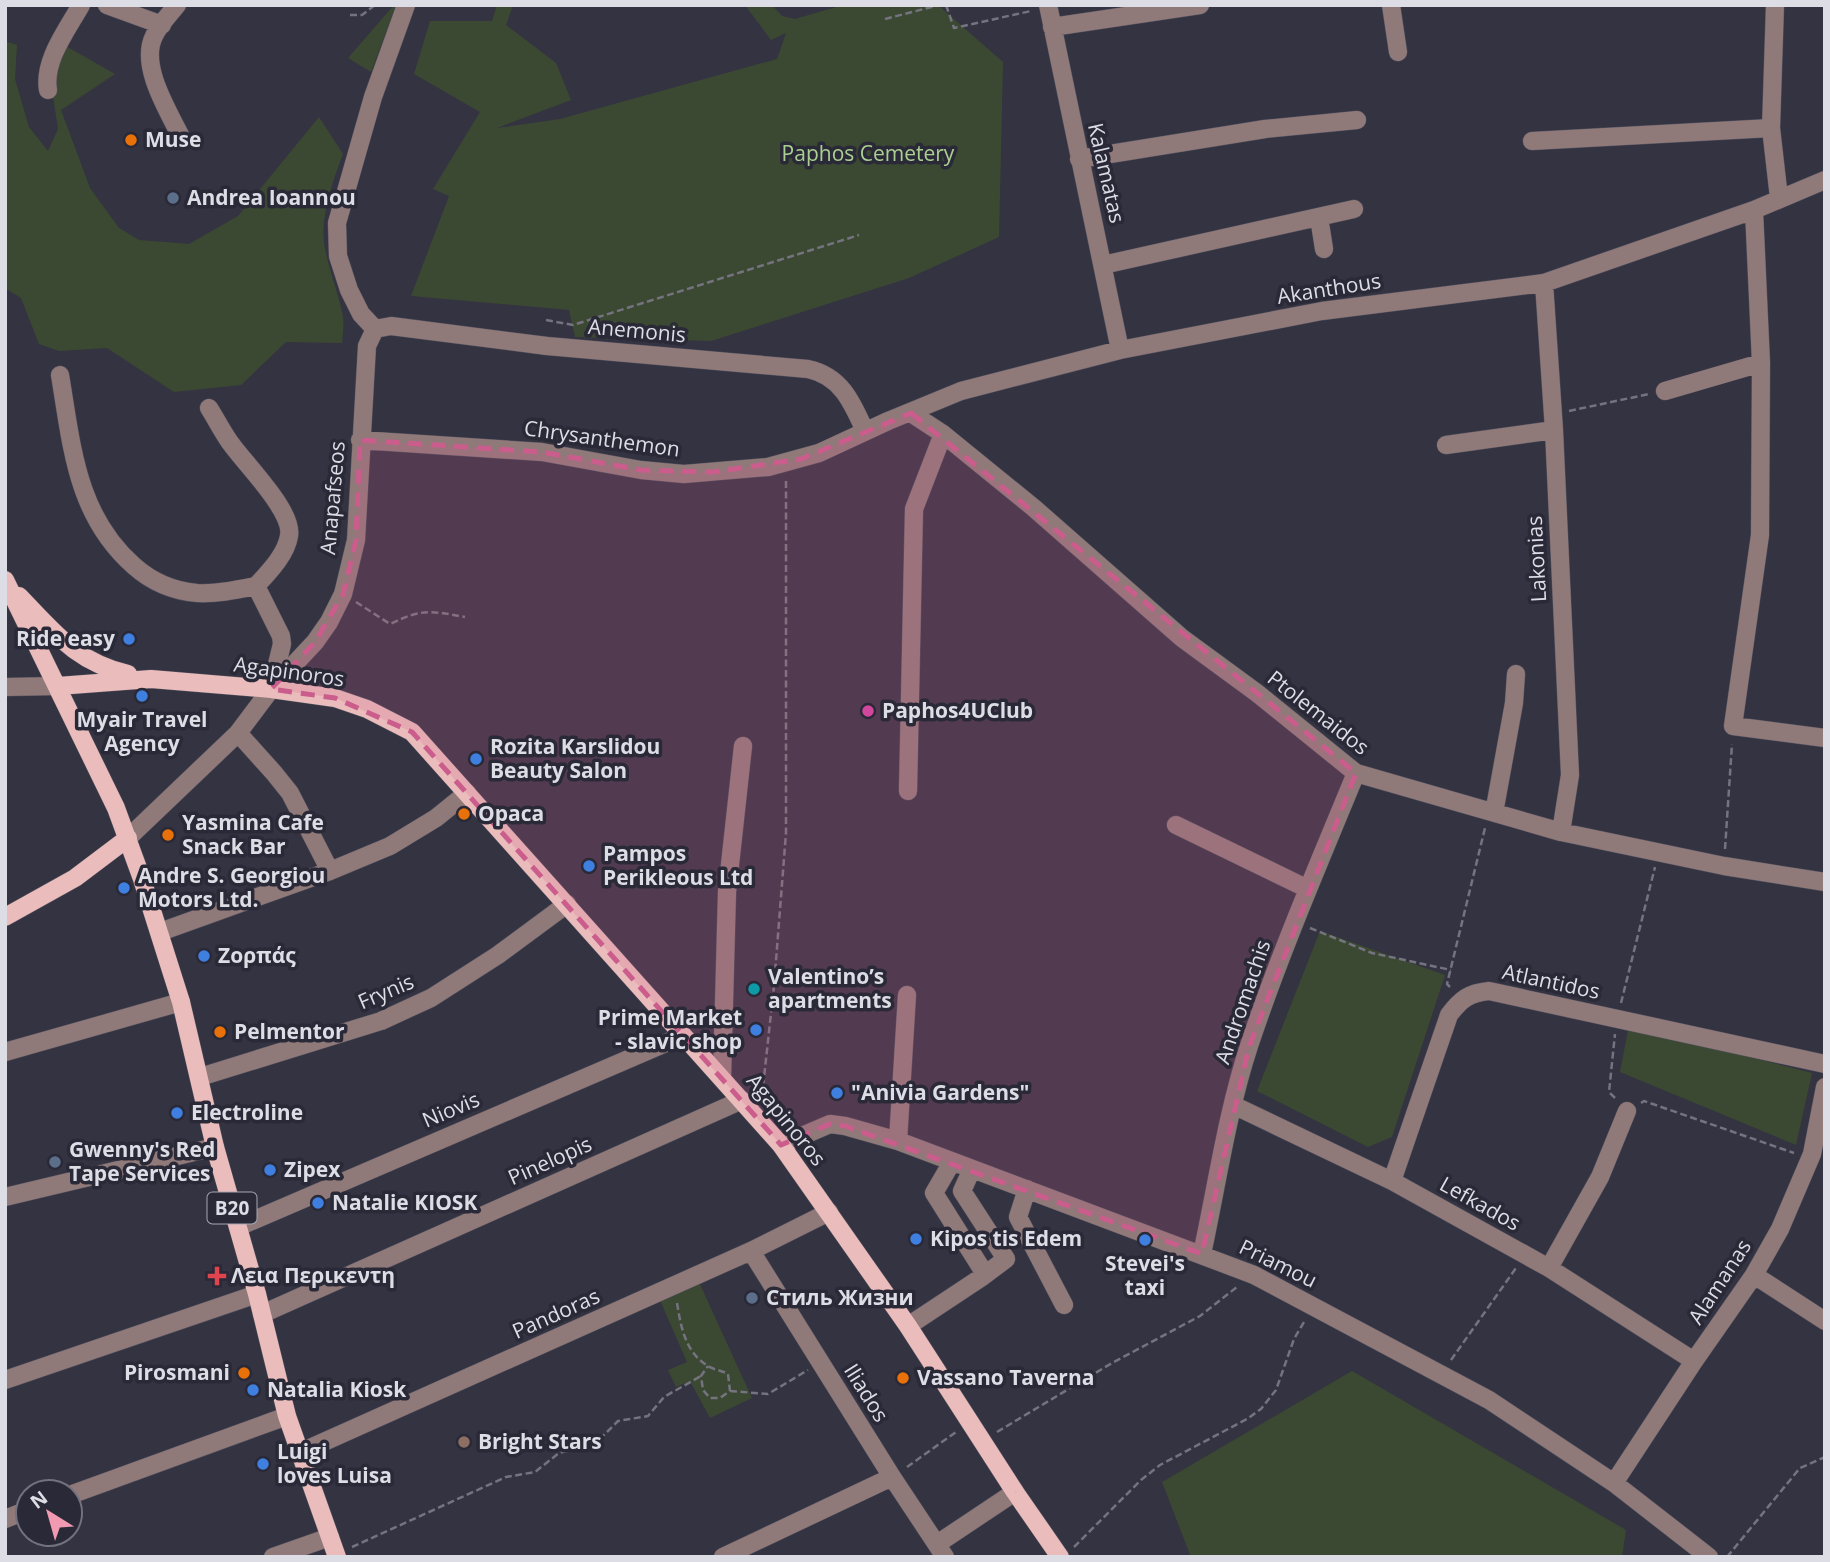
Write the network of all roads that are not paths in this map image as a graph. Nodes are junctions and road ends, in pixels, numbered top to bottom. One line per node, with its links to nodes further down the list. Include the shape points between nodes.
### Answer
1 (81, 5): 12 (street, via 46,76)
2 (107, 5): 9 (street)
3 (177, 5): 9 (street)
4 (406, 5): 26 (street, via 373,97 337,223 338,256 349,290)
5 (1200, 5): 10 (street)
6 (1391, 5): 11 (street)
7 (1774, 5): 14 (street)
8 (1048, 6): 10 (street, Kalamatas)
9 (162, 25): 15 (street, via 150,48 150,63)
10 (1052, 27): 17 (street, Kalamatas)
11 (1398, 52)
12 (48, 90)
13 (1357, 120): 17 (street, via 1265,129)
14 (1771, 128): 16 (street); 19 (street)
15 (182, 139)
16 (1532, 141)
17 (1079, 159): 24 (street, Kalamatas)
18 (1825, 180): 19 (street, Akanthous)
19 (1779, 198): 21 (street, Akanthous)
20 (1354, 209): 22 (street)
21 (1754, 210): 25 (street, Akanthous); 28 (street)
22 (1319, 217): 23 (street); 24 (street)
23 (1324, 249)
24 (1103, 265): 27 (street, Kalamatas)
25 (1544, 284): 27 (street, Akanthous, via 1322,311); 33 (street, Lakonias)
26 (375, 329): 34 (street, Anemonis, via 390,326 547,346 808,369 836,382); 36 (street, Anapafseos, via 367,346)
27 (1120, 350): 32 (street, Akanthous, via 961,391)
28 (1761, 363): 30 (street); 46 (street, via 1760,535 1733,726)
29 (60, 375): 39 (street, via 83,493 101,531 122,556 164,586 195,593)
30 (1665, 391)
31 (209, 408): 39 (street, via 289,525 289,537 273,568)
32 (911, 413): 34 (street, Chrysanthemon); 35 (street, Ptolemaidos)
33 (1553, 422): 37 (street); 53 (street, Lakonias, via 1570,775)
34 (865, 431): 36 (street, Chrysanthemon, via 786,463 684,474 542,452)
35 (943, 433): 48 (street, Ptolemaidos, via 1182,638); 49 (street, via 914,509)
36 (360, 440): 44 (street, Anapafseos, via 356,540 343,594 315,642)
37 (1446, 445)
38 (6, 582): 41 (main road, via 71,649 107,669); 42 (main road, B20)
39 (256, 586): 44 (street, via 281,636)
40 (1516, 674): 51 (street)
41 (150, 679): 42 (main road); 44 (main road, Agapinoros)
42 (58, 686): 43 (street); 54 (main road, B20)
43 (5, 687)
44 (271, 689): 45 (street, Anapafseos); 50 (main road, Agapinoros, via 335,698 388,719 412,732)
45 (238, 733): 54 (street, Anapafseos); 56 (street, via 290,793)
46 (1825, 738)
47 (743, 746): 69 (street, via 727,892)
48 (1356, 773): 51 (street, Ptolemaidos); 59 (street, Andromachis)
49 (908, 791)
50 (467, 793): 56 (street, via 390,846); 60 (main road, Agapinoros)
51 (1492, 812): 53 (street, Ptolemaidos)
52 (1176, 825): 59 (street)
53 (1561, 832): 58 (street, Ptolemaidos)
54 (128, 838): 55 (main road, B20); 57 (main road)
55 (134, 856): 57 (main road); 62 (main road, B20)
56 (330, 872): 62 (street)
57 (75, 878): 61 (main road)
58 (1825, 882)
59 (1308, 889): 72 (street, Andromachis, via 1248,1047)
60 (567, 904): 65 (main road, Agapinoros); 68 (street, Frynis, via 431,998 381,1021)
61 (5, 917)
62 (160, 932): 64 (main road, B20)
63 (906, 995): 74 (street)
64 (181, 1002): 66 (street); 68 (main road, B20)
65 (682, 1036): 69 (main road, Agapinoros); 83 (street, Niovis)
66 (5, 1052)
67 (1825, 1064): 79 (street, Atlantidos, via 1474,992 1460,1000 1449,1015)
68 (200, 1077): 76 (main road, B20)
69 (722, 1078): 71 (main road, Agapinoros)
70 (1825, 1087): 88 (street, Alamanas, via 1810,1158 1780,1229)
71 (742, 1100): 75 (main road, Agapinoros); 91 (street, Pinelopis)
72 (1233, 1105): 79 (street, Lefkados); 85 (street, Andromachis)
73 (1627, 1111): 86 (street, via 1600,1177)
74 (898, 1141): 75 (street, Priamou, via 830,1124); 77 (street, Priamou)
75 (781, 1145): 82 (main road, Agapinoros)
76 (215, 1147): 81 (street); 83 (main road, B20)
77 (952, 1162): 78 (street, Priamou); 87 (street, via 934,1193)
78 (972, 1169): 80 (street, Priamou); 87 (street, via 962,1191 1006,1259)
79 (1392, 1181): 86 (street, Lefkados)
80 (1027, 1189): 85 (street, Priamou); 90 (street, via 1018,1217)
81 (5, 1197)
82 (829, 1212): 84 (street, Pandoras); 93 (main road, Agapinoros)
83 (238, 1227): 89 (main road, B20)
84 (751, 1251): 97 (street, Pandoras); 98 (street, Iliados)
85 (1202, 1254): 99 (street, Priamou, via 1254,1275 1489,1400)
86 (1549, 1268): 94 (street, Lefkados)
87 (985, 1274): 93 (street)
88 (1754, 1275): 92 (street); 94 (street, Alamanas)
89 (257, 1294): 91 (main road, B20); 95 (street)
90 (1064, 1305)
91 (262, 1314): 96 (main road, B20)
92 (1825, 1321)
93 (908, 1326): 101 (main road, Agapinoros)
94 (1693, 1362): 99 (street, Alamanas)
95 (5, 1380)
96 (287, 1416): 97 (main road, B20); 100 (street)
97 (299, 1453): 102 (main road, B20)
98 (892, 1477): 103 (street, Iliados); 108 (street)
99 (1614, 1483): 105 (street, Priamou)
100 (84, 1490)
101 (1015, 1492): 103 (street); 104 (main road, Agapinoros)
102 (330, 1537): 106 (main road, B20); 107 (street)
103 (941, 1550)
104 (1067, 1552)
105 (1699, 1553)
106 (337, 1556)
107 (273, 1557)
108 (723, 1557)

